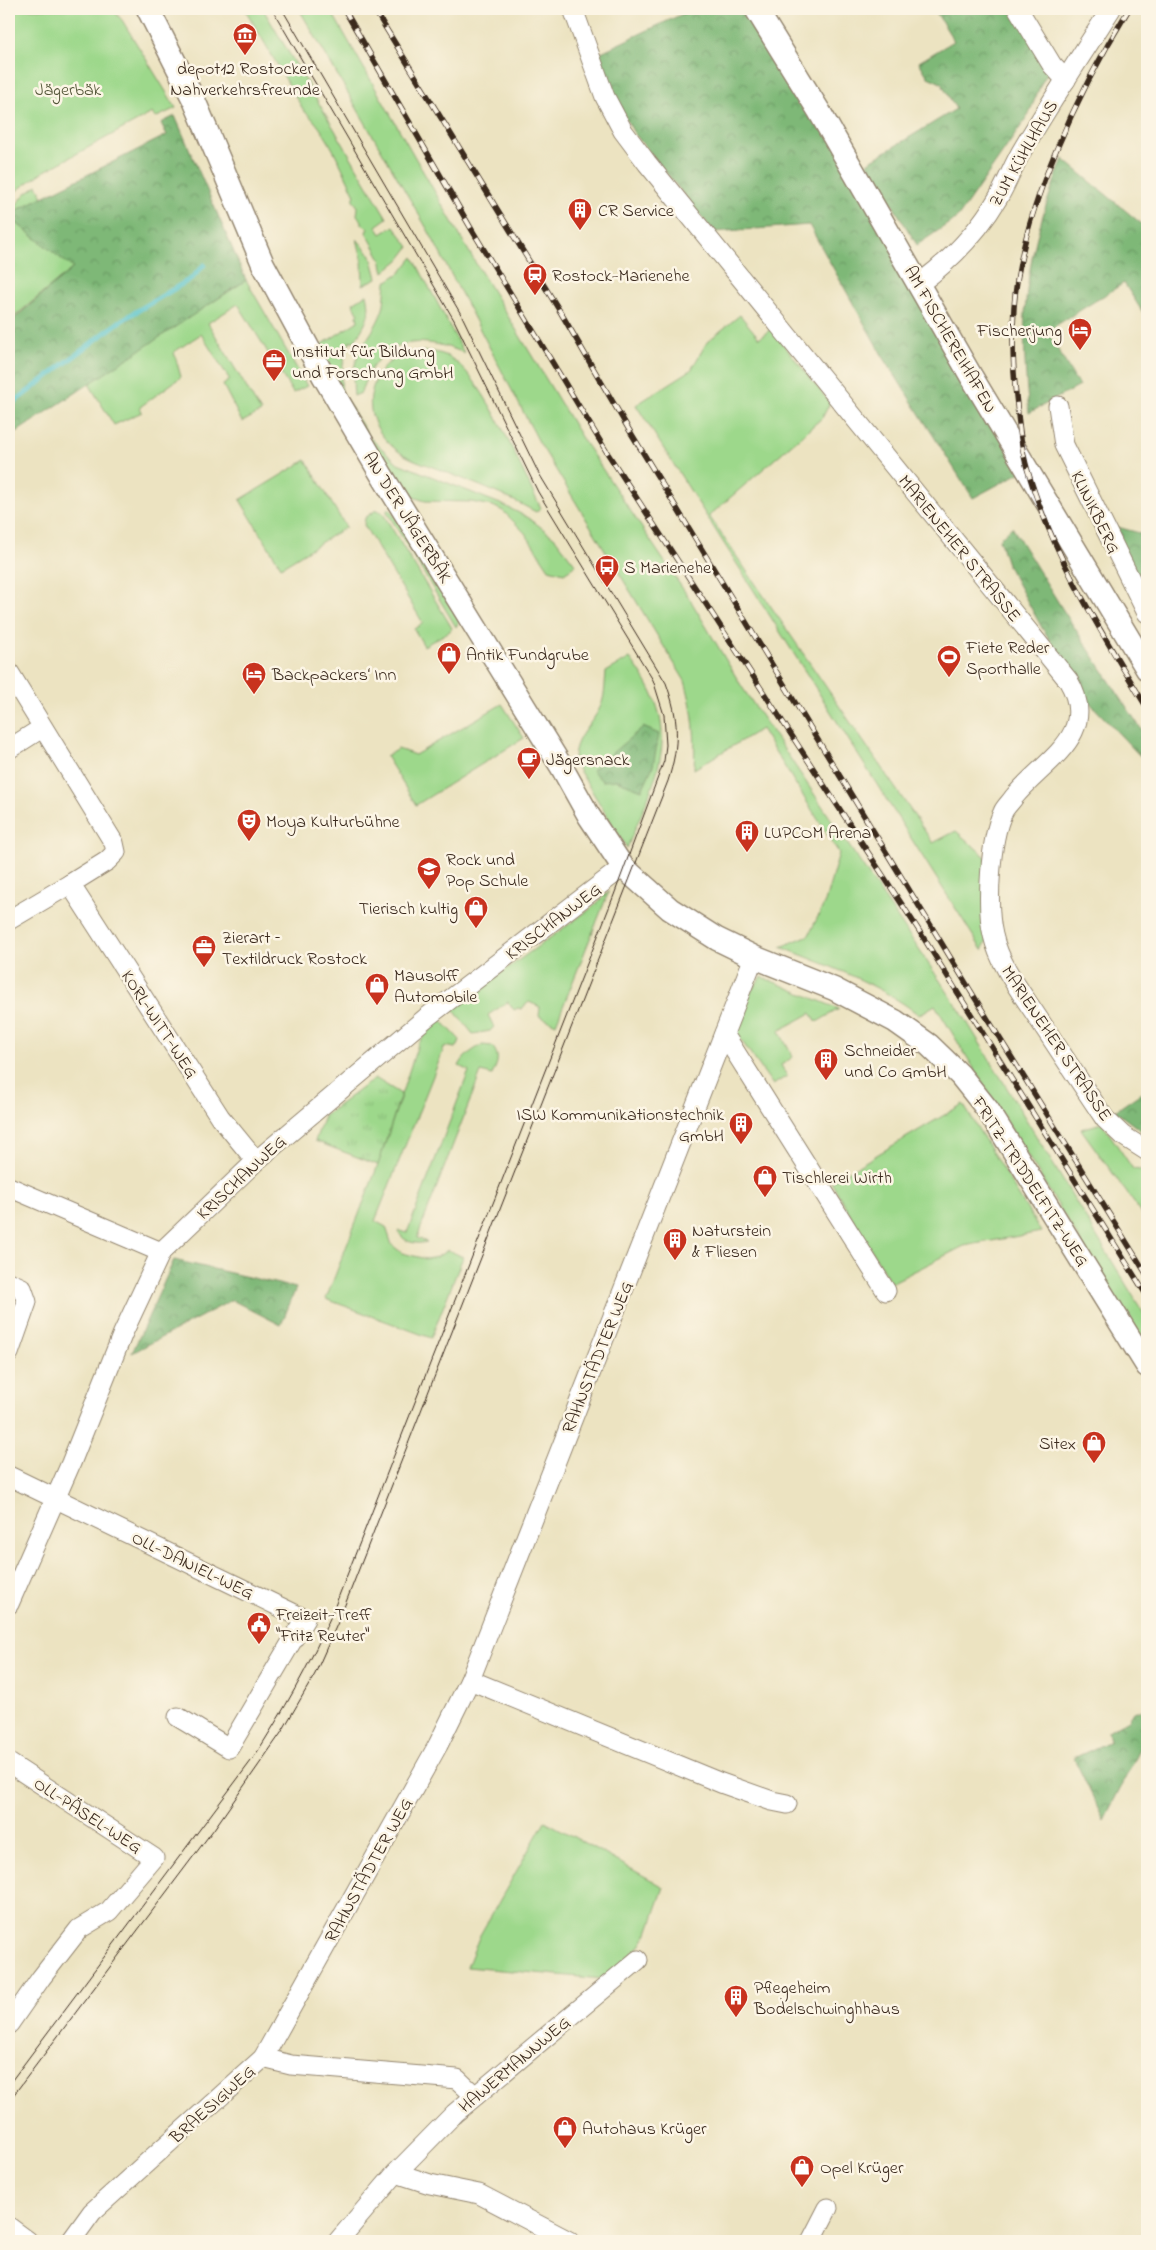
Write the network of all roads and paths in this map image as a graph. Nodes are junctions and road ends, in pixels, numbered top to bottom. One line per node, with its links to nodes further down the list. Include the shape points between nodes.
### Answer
1 (148, 9): 14 (street, AN DER JÄGERBÄK, via 194,100 264,264 324,377)
2 (573, 9): 19 (street, MARIENEHER STRASSE, via 605,97 623,131 760,304 1068,680 1076,694 1079,711 1070,741 1022,788 1003,812 995,843 989,912 1003,965 1105,1119)
3 (756, 9): 7 (street, AM FISCHEREIHAFEN)
4 (1018, 9): 6 (street, via 1052,65)
5 (1111, 9): 6 (street, ZUM KÜHLHAUS)
6 (1066, 80): 7 (street, ZUM KÜHLHAUS, via 972,236)
7 (919, 284): 10 (street, AM FISCHEREIHAFEN)
8 (1058, 406): 9 (street, KLINIKBERG, via 1064,445)
9 (1147, 613)
10 (1147, 669)
11 (9, 672): 12 (street)
12 (42, 728): 13 (street); 15 (street, via 114,843 116,852)
13 (9, 750)
14 (622, 868): 17 (street, AN DER JÄGERBÄK, via 692,925); 20 (street, KRISCHANWEG, via 427,1016)
15 (70, 884): 16 (street); 20 (street, KORL-WITT-WEG, via 220,1117)
16 (9, 920)
17 (754, 957): 18 (street, RAHNSTÄDTER WEG); 26 (street, FRITZ-TRIDDELFITZ-WEG, via 870,1006 929,1045 960,1076 1018,1155)
18 (724, 1034): 24 (street); 30 (street, RAHNSTÄDTER WEG)
19 (1147, 1152)
20 (256, 1160): 22 (street, KRISCHANWEG)
21 (9, 1187): 22 (street)
22 (161, 1252): 28 (street, KRISCHANWEG, via 123,1333)
23 (9, 1282): 25 (street, via 22,1288 27,1302)
24 (886, 1291)
25 (9, 1353)
26 (1147, 1366)
27 (9, 1476): 28 (street, OLL-DANIEL-WEG)
28 (54, 1498): 29 (street, KRISCHANWEG); 31 (street, OLL-DANIEL-WEG, via 305,1619 230,1748)
29 (10, 1596)
30 (470, 1680): 33 (street, via 720,1783); 36 (street, RAHNSTÄDTER WEG, via 438,1745)
31 (178, 1717)
32 (9, 1763): 35 (street, OLL-PÄSEL-WEG, via 154,1858 109,1911 79,1929)
33 (787, 1804)
34 (638, 1960): 37 (street, HAWERMANNWEG)
35 (9, 2024)
36 (263, 2058): 37 (street, BRAESIGWEG, via 291,2065 456,2079); 42 (street, BRAESIGWEG, via 92,2212)
37 (475, 2096): 38 (street, HAWERMANNWEG)
38 (396, 2173): 43 (street, HAWERMANNWEG); 44 (street, via 479,2194)
39 (828, 2208): 45 (street)
40 (9, 2227): 41 (street)
41 (28, 2241)
42 (71, 2241)
43 (338, 2241)
44 (569, 2241)
45 (811, 2241)

